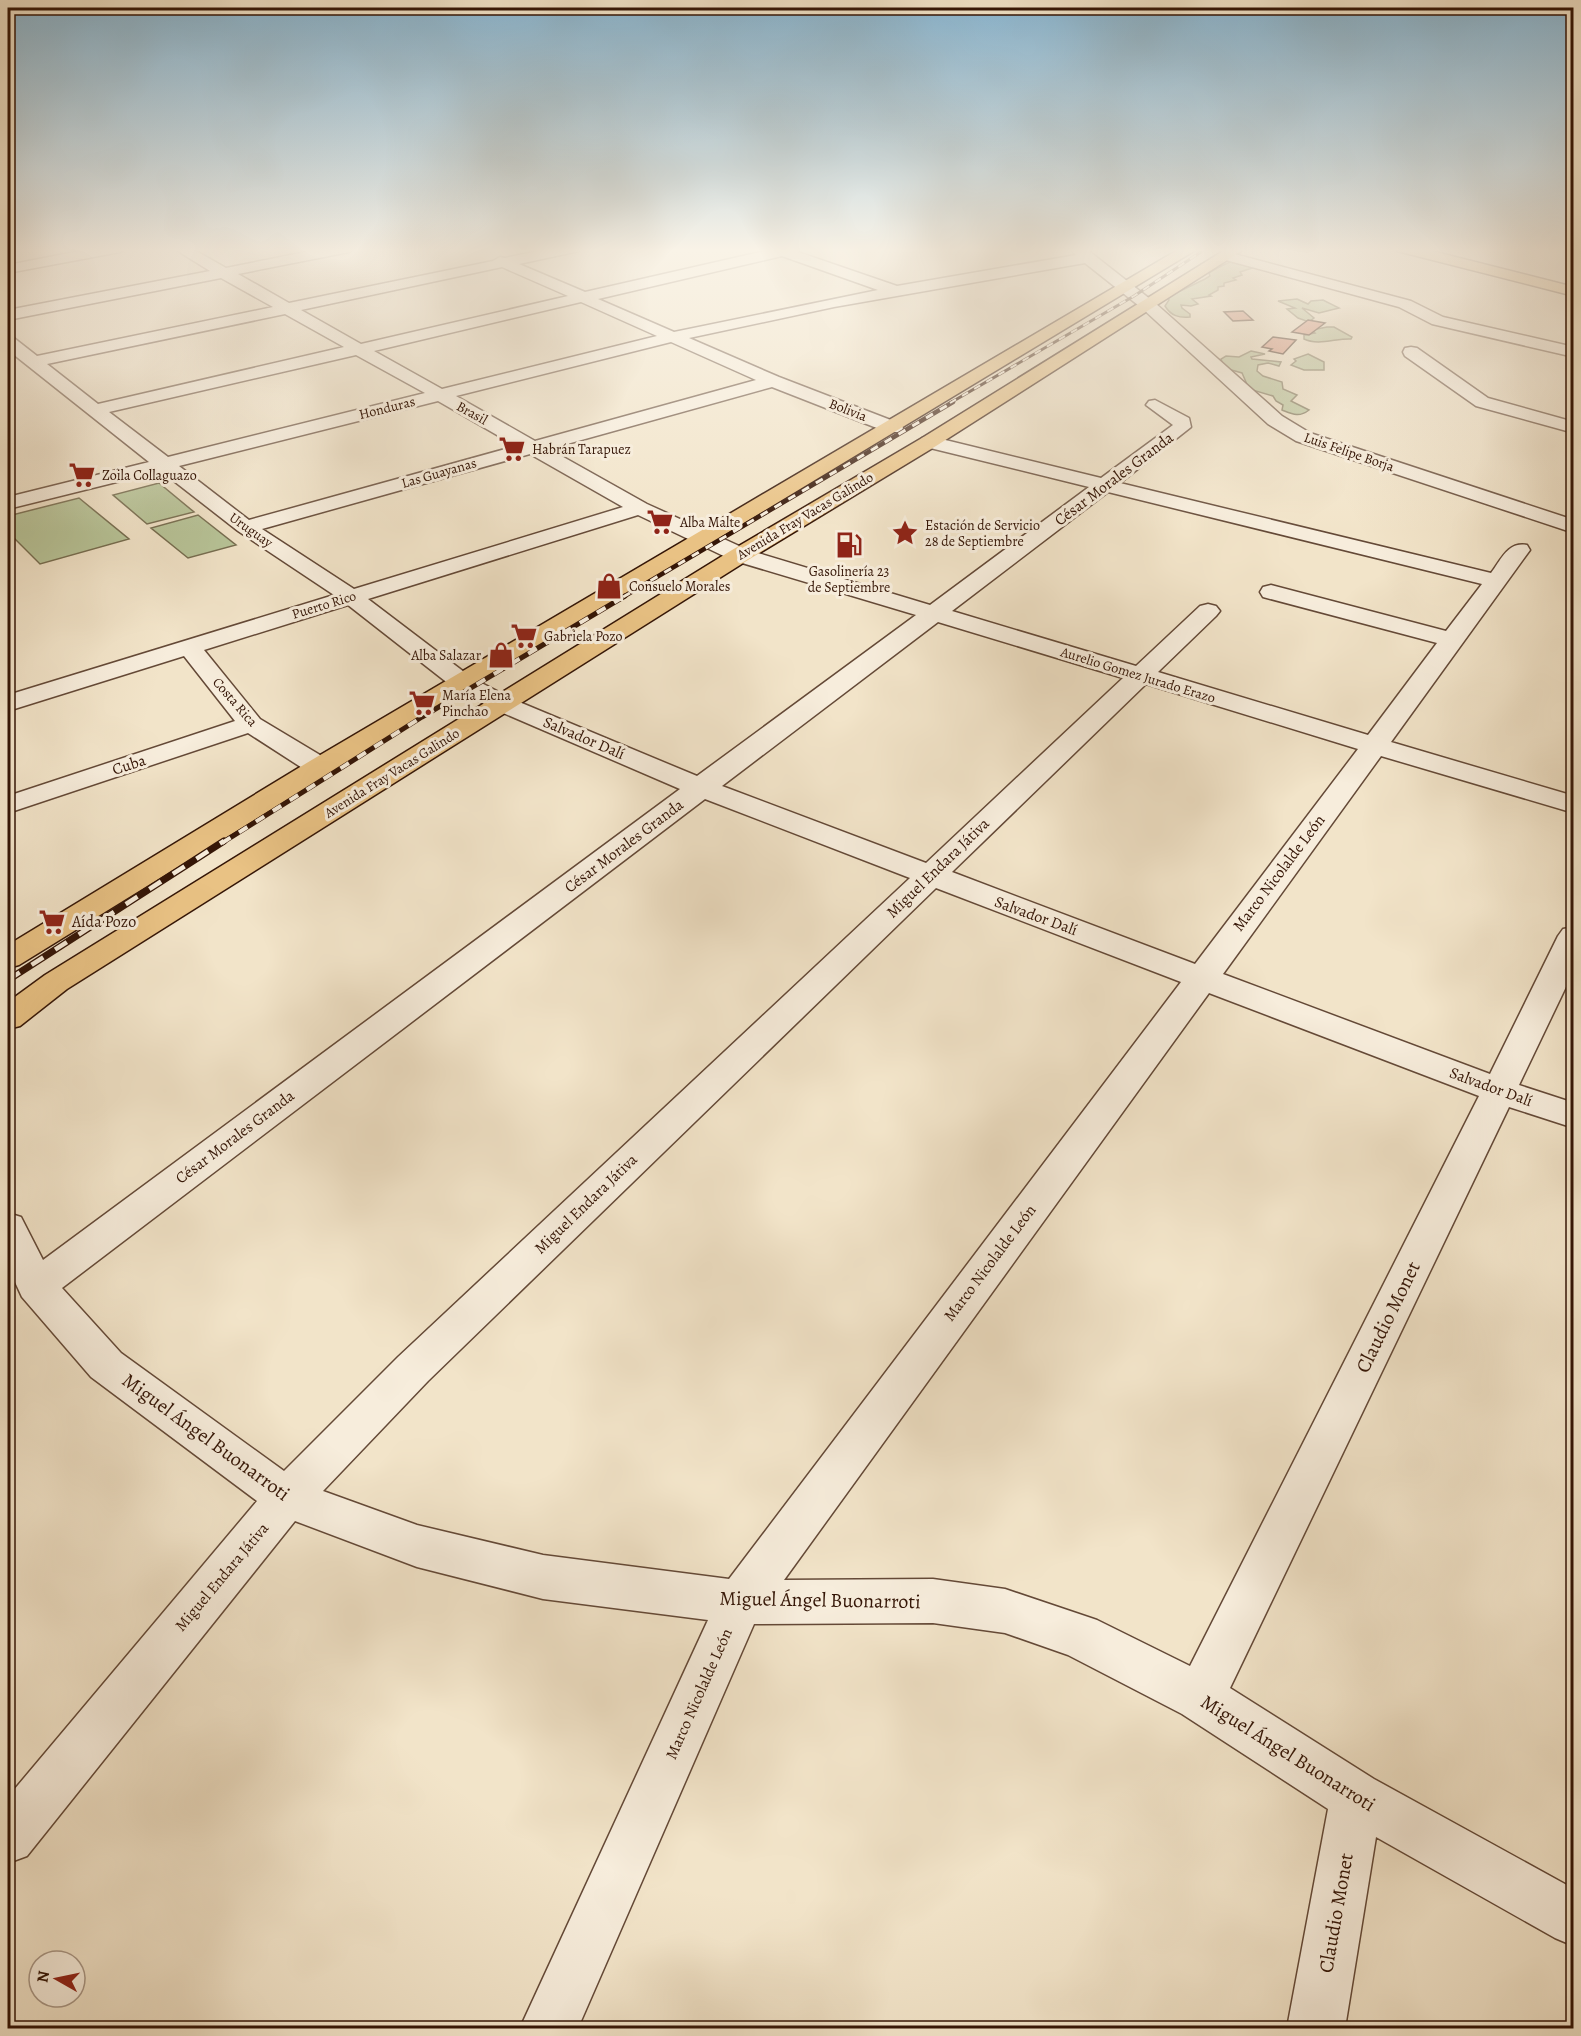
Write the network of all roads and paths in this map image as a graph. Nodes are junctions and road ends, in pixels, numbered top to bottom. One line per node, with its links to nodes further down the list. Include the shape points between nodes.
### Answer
1 (9, 343): 14 (street, Uruguay)
2 (124, 343): 14 (street)
3 (347, 343): 11 (street, Brasil)
4 (384, 343): 11 (street)
5 (648, 343): 16 (street, Honduras)
6 (686, 343): 15 (street, Bolivia)
7 (1034, 343): 21 (main road, Avenida Fray Vacas Galindo)
8 (1089, 343): 23 (main road, Avenida Fray Vacas Galindo)
9 (1190, 343): 30 (street, Luis Felipe Borja, via 1275,420 1303,437)
10 (1535, 343): 13 (street)
11 (358, 349): 16 (street, Brasil); 19 (street)
12 (1411, 352): 20 (street, via 1482,402)
13 (1574, 352)
14 (33, 362): 19 (street, Uruguay)
15 (773, 381): 21 (street, Bolivia); 24 (street, Las Guayanas)
16 (440, 395): 24 (street, Brasil); 25 (street, Honduras)
17 (1155, 405): 26 (street, César Morales Granda, via 1182,422 1182,427)
18 (1562, 405): 20 (street)
19 (94, 410): 25 (street, Uruguay)
20 (1516, 413): 22 (street)
21 (894, 428): 33 (main road, Avenida Fray Vacas Galindo)
22 (1574, 428)
23 (929, 442): 26 (street); 35 (main road, Avenida Fray Vacas Galindo)
24 (533, 447): 29 (street, Brasil); 31 (street, Las Guayanas)
25 (164, 464): 27 (street, Honduras); 31 (street, Uruguay)
26 (1108, 484): 36 (street); 40 (street, César Morales Granda)
27 (8, 503)
28 (1574, 504): 30 (street)
29 (640, 508): 33 (street, Brasil); 38 (street, Puerto Rico)
30 (1552, 520): 32 (street, Luis Felipe Borja)
31 (245, 527): 38 (street, Uruguay)
32 (1574, 527)
33 (704, 539): 35 (street, Aurelio Gomez Jurado Erazo); 44 (main road, Avenida Fray Vacas Galindo)
34 (1519, 550): 36 (street, Marco Nicolalde León)
35 (740, 555): 40 (street, Aurelio Gomez Jurado Erazo); 46 (main road, Avenida Fray Vacas Galindo)
36 (1496, 581): 41 (street, Marco Nicolalde León)
37 (1271, 592): 41 (street)
38 (351, 596): 42 (street, Puerto Rico); 44 (street, Uruguay)
39 (1208, 611): 43 (street, Miguel Endara Játiva)
40 (934, 614): 43 (street, Aurelio Gomez Jurado Erazo); 50 (street, César Morales Granda)
41 (1452, 640): 48 (street, Marco Nicolalde León)
42 (189, 647): 45 (street, Puerto Rico); 47 (street, Costa Rica)
43 (1140, 676): 48 (street, Aurelio Gomez Jurado Erazo); 53 (street, Miguel Endara Játiva)
44 (463, 683): 46 (street, Uruguay); 49 (main road, Avenida Fray Vacas Galindo)
45 (8, 703)
46 (503, 704): 50 (street, Salvador Dalí); 57 (main road, Avenida Fray Vacas Galindo, via 56,982)
47 (251, 724): 49 (street, Costa Rica); 51 (street, Cuba)
48 (1374, 746): 52 (street, Aurelio Gomez Jurado Erazo); 56 (street, Marco Nicolalde León)
49 (320, 767): 55 (main road, Avenida Fray Vacas Galindo)
50 (702, 788): 53 (street, Salvador Dalí); 61 (street, César Morales Granda)
51 (8, 805)
52 (1574, 805)
53 (929, 876): 56 (street, Salvador Dalí); 62 (street, Miguel Endara Játiva, via 413,1369)
54 (1574, 936): 58 (street, Claudio Monet)
55 (8, 958)
56 (1202, 978): 58 (street, Salvador Dalí); 63 (street, Marco Nicolalde León)
57 (8, 1018)
58 (1499, 1091): 59 (street, Salvador Dalí); 64 (street, Claudio Monet)
59 (1574, 1116)
60 (8, 1227): 61 (street, Miguel Ángel Buonarroti)
61 (36, 1286): 62 (street, Miguel Ángel Buonarroti, via 106,1365)
62 (287, 1498): 63 (street, Miguel Ángel Buonarroti, via 417,1546 543,1577); 66 (street, Miguel Endara Játiva)
63 (740, 1602): 64 (street, Miguel Ángel Buonarroti, via 933,1601 1005,1611 1080,1636); 68 (street, Marco Nicolalde León)
64 (1200, 1697): 65 (street, Miguel Ángel Buonarroti)
65 (1356, 1797): 67 (street, Miguel Ángel Buonarroti); 69 (street, Claudio Monet)
66 (8, 1837)
67 (1574, 1919)
68 (549, 2028)
69 (1316, 2028)

